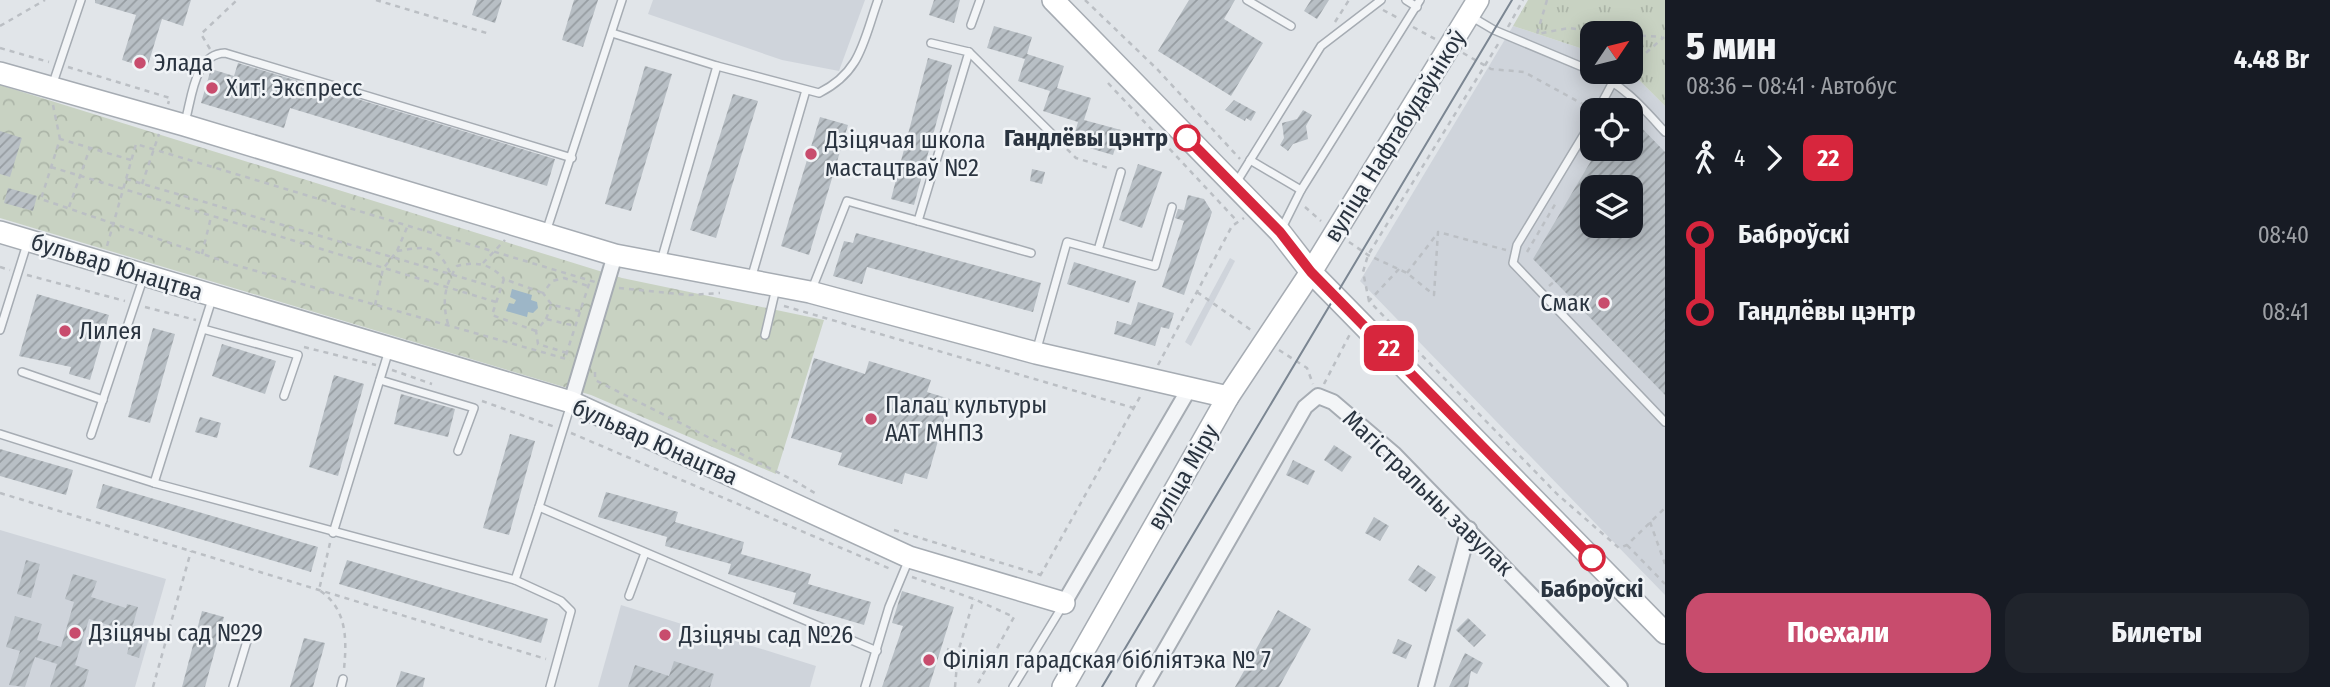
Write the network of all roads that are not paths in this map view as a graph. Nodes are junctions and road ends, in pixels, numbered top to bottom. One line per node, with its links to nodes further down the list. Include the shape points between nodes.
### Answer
1 (81, 0): 20 (lane)
2 (622, 0): 13 (lane)
3 (878, 0): 21 (lane, via 855,62 841,82 819,93)
4 (980, 0): 11 (lane)
5 (1247, 0): 12 (lane)
6 (1381, 0): 27 (lane, via 1321,46)
7 (1406, 0): 9 (lane)
8 (1057, 2): 29 (street)
9 (1419, 3): 30 (lane)
10 (1474, 8): 17 (lane, via 1504,34); 41 (street, вуліца Нафтабудаўнікоў)
11 (971, 25)
12 (1291, 26)
13 (612, 33): 16 (lane); 26 (lane)
14 (931, 43): 15 (lane)
15 (968, 52): 24 (lane); 32 (lane)
16 (717, 66): 21 (lane); 40 (lane)
17 (1580, 66)
18 (0, 73): 20 (street)
19 (1618, 84): 23 (lane)
20 (50, 89): 22 (street)
21 (806, 90): 43 (lane)
22 (174, 122): 26 (lane, via 201,66 213,53 225,53); 35 (street)
23 (1665, 132)
24 (1060, 142)
25 (1580, 142): 59 (lane, via 1513,263)
26 (572, 158): 35 (lane)
27 (1248, 163): 29 (lane); 30 (lane)
28 (1121, 172): 37 (lane)
29 (1234, 186): 34 (street)
30 (1301, 190): 34 (lane)
31 (1172, 208): 37 (lane, via 1155,265)
32 (918, 222): 38 (lane); 44 (lane, via 847,201)
33 (0, 232): 36 (street, бульвар Юнацтва)
34 (1280, 232): 41 (street)
35 (545, 235): 39 (street)
36 (29, 240): 42 (street, бульвар Юнацтва); 48 (lane)
37 (1098, 250): 51 (lane, via 1067,242)
38 (1031, 253)
39 (615, 256): 40 (street); 58 (street)
40 (659, 265): 43 (street)
41 (1311, 272): 56 (street, вуліца Міру); 72 (street)
42 (144, 275): 46 (street, бульвар Юнацтва); 57 (lane)
43 (751, 280): 45 (street)
44 (810, 292): 45 (street); 51 (street)
45 (775, 294): 49 (lane)
46 (213, 295): 47 (lane); 50 (street, бульвар Юнацтва)
47 (203, 329): 55 (lane, via 298,355); 63 (lane)
48 (0, 330)
49 (765, 335)
50 (390, 348): 53 (lane); 58 (street, бульвар Юнацтва)
51 (1036, 352): 54 (street)
52 (22, 372): 57 (lane)
53 (380, 380): 62 (lane, via 474,408); 66 (lane)
54 (1189, 389): 56 (street); 71 (street)
55 (285, 396)
56 (1228, 397): 79 (street, вуліца Міру)
57 (103, 400): 61 (lane)
58 (571, 402): 64 (lane); 68 (street, бульвар Юнацтва)
59 (1665, 422)
60 (0, 433): 63 (lane)
61 (91, 435)
62 (458, 451)
63 (155, 483): 66 (lane)
64 (539, 508): 67 (lane); 69 (lane)
65 (1469, 529): 80 (street, Магістральны завулак, via 1394,454 1333,402 1318,397 1305,407); 81 (street); 82 (street, Магістральны завулак)
66 (333, 533): 69 (lane)
67 (645, 553): 70 (lane); 74 (lane)
68 (907, 566): 71 (street, бульвар Юнацтва); 74 (lane)
69 (515, 580): 76 (lane, via 561,601 571,611)
70 (629, 596)
71 (1064, 603): 78 (lane)
72 (1665, 633)
73 (247, 641): 75 (lane)
74 (877, 651): 77 (lane)
75 (233, 687)
76 (550, 687)
77 (864, 687)
78 (1013, 687)
79 (1063, 687)
80 (1144, 687)
81 (1426, 687)
82 (1620, 687)

